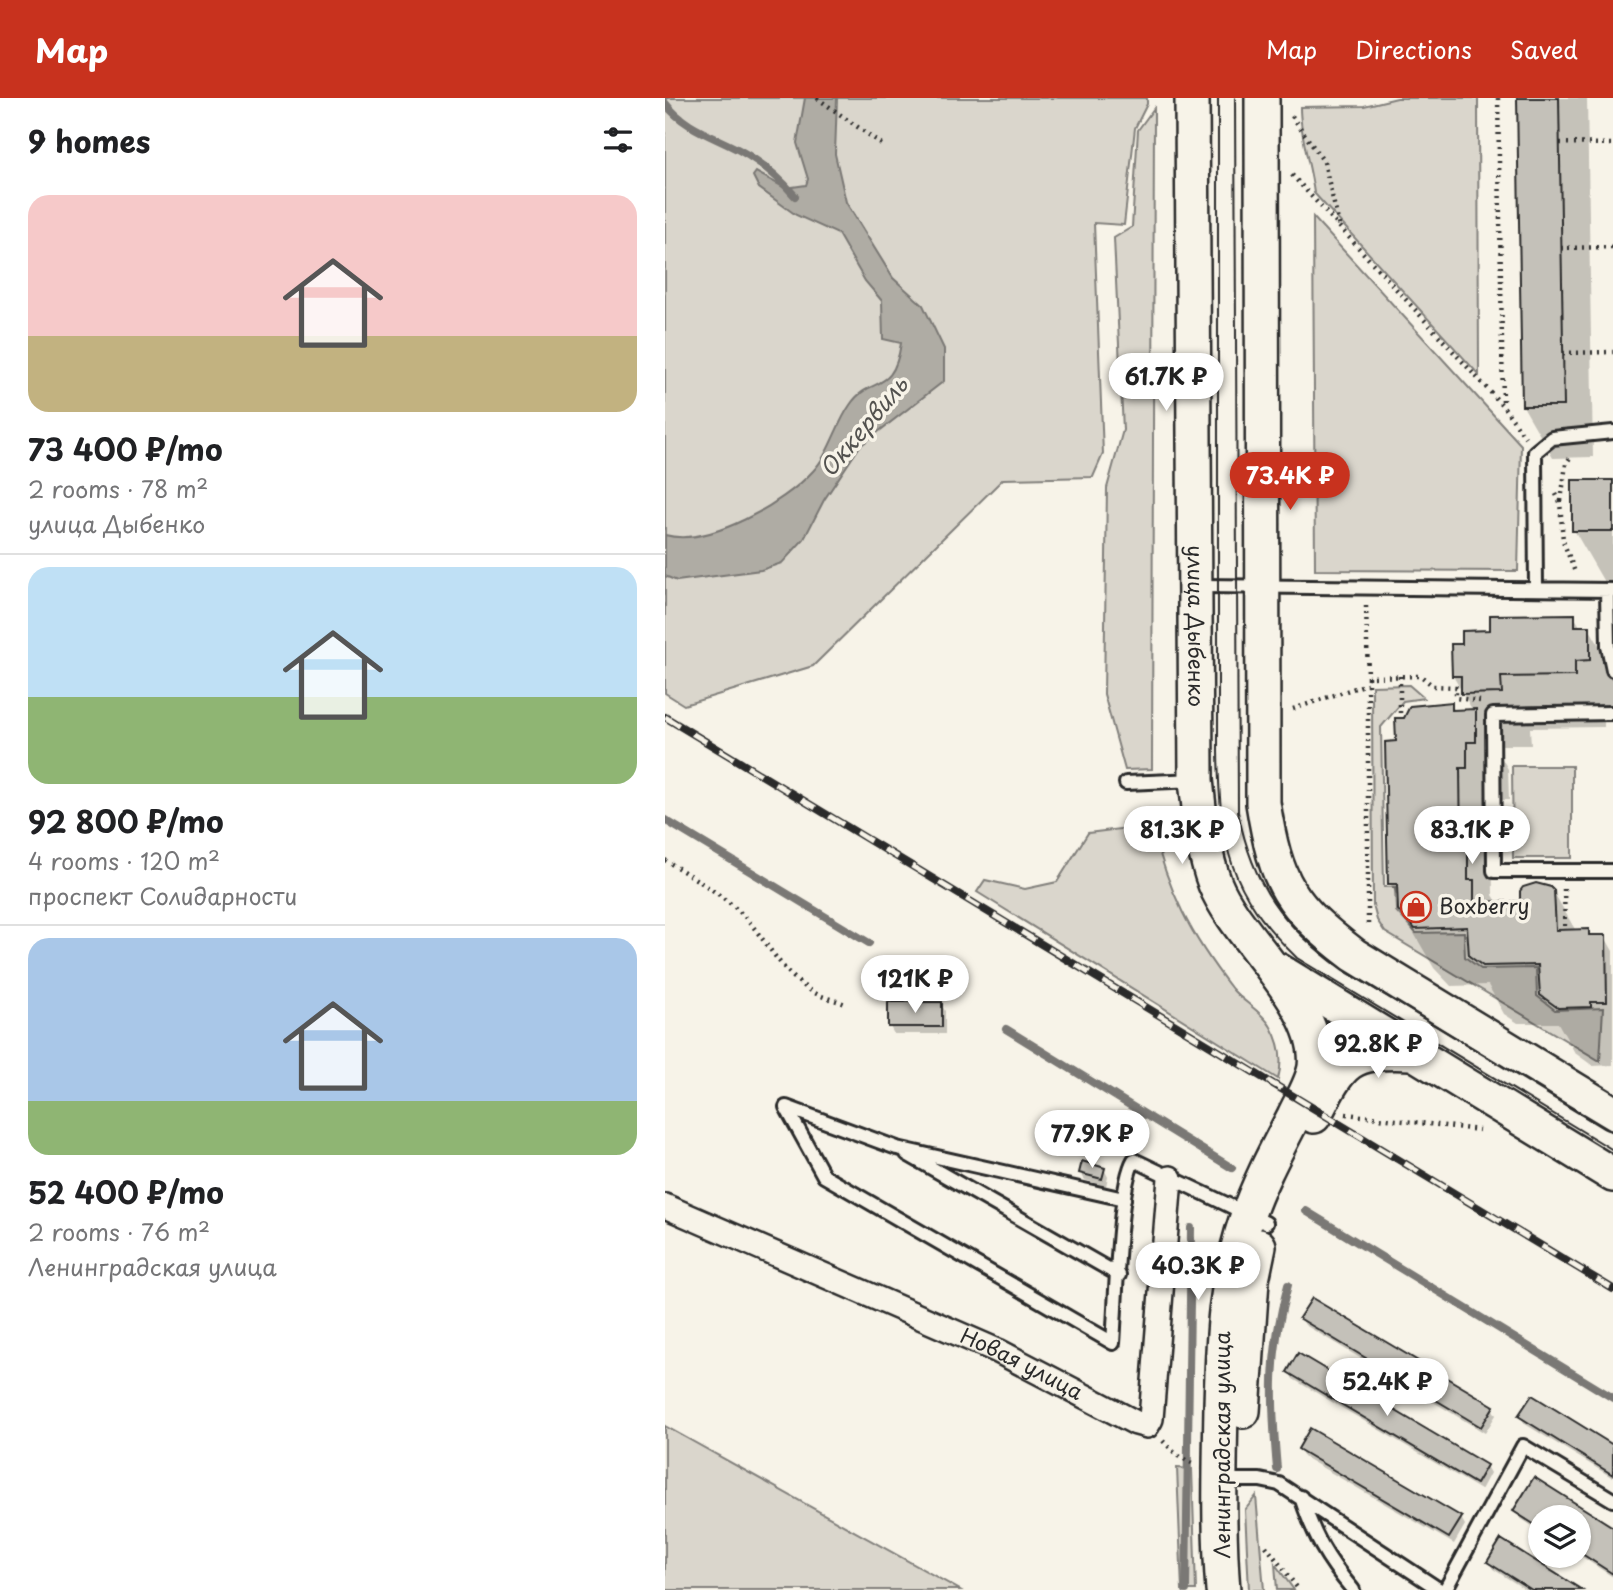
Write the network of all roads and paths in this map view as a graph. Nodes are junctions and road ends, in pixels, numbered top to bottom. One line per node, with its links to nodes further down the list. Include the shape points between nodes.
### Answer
1 (817, 98): 8 (path)
2 (1192, 98): 20 (main road, улица Дыбенко)
3 (1262, 98): 21 (main road)
4 (1498, 98): 15 (path)
5 (1292, 116): 10 (path, via 1324,162)
6 (1560, 143): 7 (path)
7 (1613, 144)
8 (883, 145)
9 (1292, 175): 10 (path)
10 (1340, 230): 15 (path)
11 (1613, 247): 12 (path)
12 (1562, 248)
13 (1613, 352): 14 (path)
14 (1563, 353)
15 (1503, 406): 18 (path)
16 (1613, 432): 17 (lane)
17 (1584, 435): 18 (lane, via 1552,438); 19 (path, via 1566,464)
18 (1535, 452): 19 (path); 23 (lane)
19 (1560, 502): 24 (path, via 1563,541)
20 (1194, 586): 21 (lane); 33 (main road, улица Дыбенко)
21 (1263, 587): 22 (lane); 44 (main road, via 1263,803 1271,854 1289,894 1321,929 1354,955)
22 (1366, 588): 23 (lane); 28 (path)
23 (1536, 589): 24 (lane)
24 (1582, 589): 25 (lane)
25 (1610, 590): 26 (lane, via 1608,646)
26 (1613, 670)
27 (1400, 676): 28 (path); 29 (path, via 1421,676 1433,686 1456,687); 32 (path)
28 (1368, 681): 30 (path); 39 (path)
29 (1456, 698)
30 (1292, 710)
31 (1613, 713): 37 (lane, via 1493,715 1494,871)
32 (1400, 716)
33 (1196, 780): 34 (lane); 40 (main road, улица Дыбенко, via 1202,840 1216,885 1236,923)
34 (1126, 783)
35 (665, 860): 41 (path, via 737,910 773,956 812,990)
36 (1613, 870): 37 (lane)
37 (1564, 871): 38 (path)
38 (1565, 930)
39 (1368, 932)
40 (1273, 967): 42 (main road); 43 (main road, via 1300,1013)
41 (847, 1005)
42 (1412, 1053): 43 (main road, via 1375,1052); 48 (main road)
43 (1323, 1074): 52 (main road, Ленинградская улица, via 1286,1174)
44 (1610, 1104)
45 (1341, 1114): 46 (path)
46 (1493, 1131)
47 (897, 1148): 50 (lane); 53 (lane); 53 (lane, via 786,1107 824,1176 1113,1343)
48 (1613, 1175)
49 (1170, 1178): 50 (lane, via 1134,1160 1126,1172); 51 (street, Новая улица, via 1147,1426 998,1351); 52 (lane)
50 (1125, 1199): 53 (lane)
51 (665, 1206)
52 (1257, 1218): 55 (main road, Ленинградская улица, via 1224,1305)
53 (1119, 1275)
54 (1178, 1456): 55 (path)
55 (1218, 1475): 56 (lane, via 1279,1484); 59 (main road, Ленинградская улица); 60 (main road, Ленинградская улица, via 1240,1537)
56 (1301, 1497): 62 (lane, via 1314,1536); 63 (lane)
57 (1613, 1500): 63 (lane, via 1523,1446)
58 (1266, 1546): 61 (path)
59 (1223, 1590)
60 (1244, 1590)
61 (1299, 1590)
62 (1353, 1590)
63 (1442, 1590)

